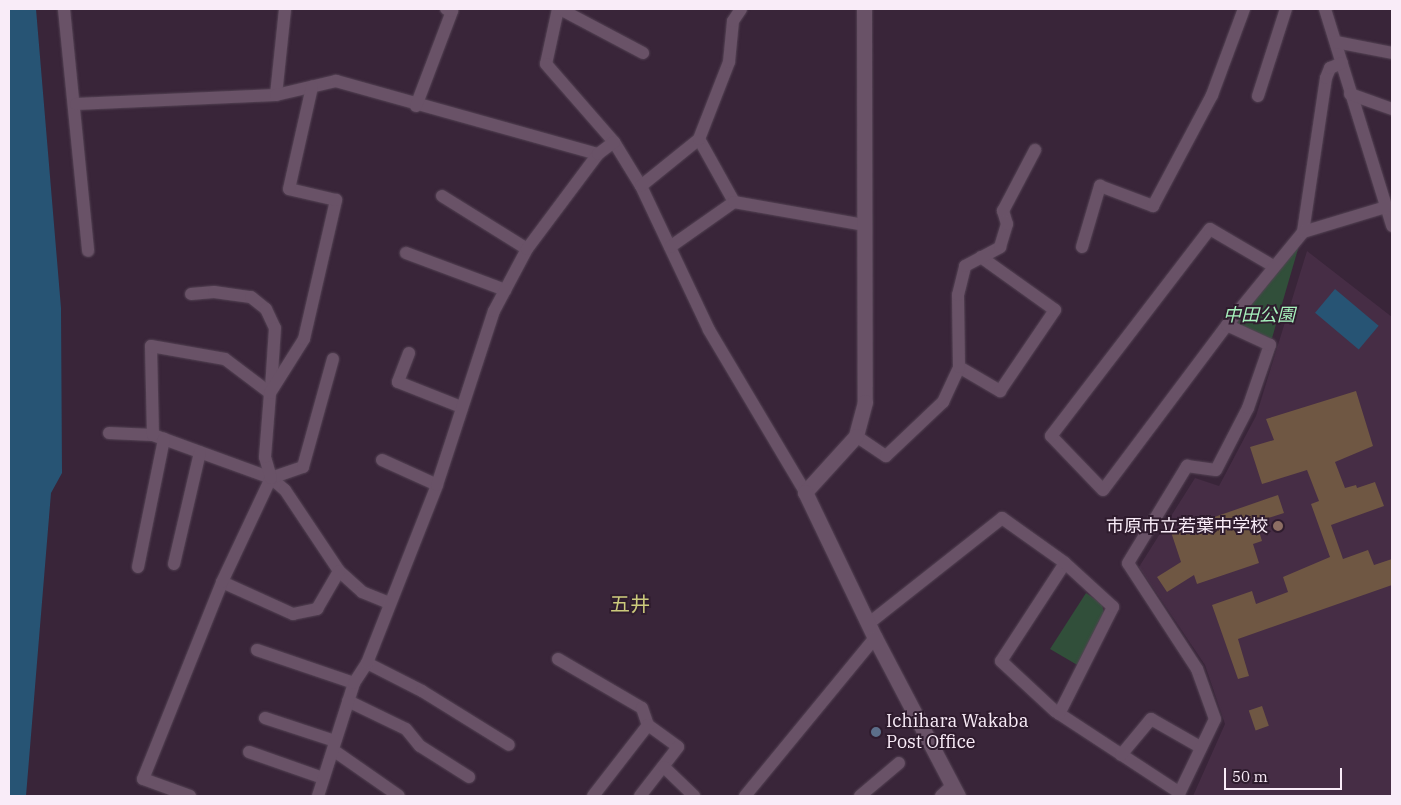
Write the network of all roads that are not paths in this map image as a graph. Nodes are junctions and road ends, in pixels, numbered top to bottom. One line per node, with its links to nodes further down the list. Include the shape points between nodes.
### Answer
1 (64, 9): 18 (street)
2 (285, 9): 16 (street)
3 (446, 9): 19 (street, via 452,12)
4 (559, 9): 11 (street); 22 (street, via 546,64)
5 (741, 9): 21 (street, via 733,21 728,62)
6 (864, 9): 29 (street)
7 (1244, 9): 33 (street, via 1212,95 1153,206 1100,186)
8 (1286, 9): 17 (street)
9 (1325, 9): 10 (street)
10 (1336, 42): 12 (street); 13 (street)
11 (643, 53)
12 (1392, 53)
13 (1342, 63): 15 (street); 31 (street, via 1330,68 1326,78)
14 (312, 87): 16 (street); 19 (street, via 336,81); 45 (street, via 289,189 336,200 304,339)
15 (1350, 94): 20 (street); 28 (street)
16 (276, 95): 18 (street)
17 (1258, 96)
18 (76, 104): 35 (street)
19 (416, 106): 24 (street)
20 (1392, 109)
21 (699, 139): 25 (street); 27 (street)
22 (614, 142): 24 (street); 25 (street)
23 (1035, 150): 37 (street, via 1003,211 1007,224 1000,247)
24 (598, 154): 34 (street)
25 (641, 186): 32 (street)
26 (442, 196): 34 (street)
27 (734, 202): 29 (street); 32 (street)
28 (1386, 207): 30 (street); 31 (street)
29 (865, 225): 48 (street, via 865,402)
30 (1392, 226)
31 (1303, 232): 38 (street)
32 (670, 247): 54 (street, via 709,330)
33 (1082, 247)
34 (526, 249): 39 (street)
35 (88, 251)
36 (406, 253): 39 (street)
37 (981, 257): 44 (street, via 965,266 958,295); 44 (street, via 1055,310 1000,391)
38 (1273, 266): 41 (street); 41 (street, via 1210,229 1052,436 1103,490)
39 (505, 290): 46 (street, via 494,311)
40 (191, 294): 45 (street, via 214,292 251,297 266,309 275,328)
41 (1227, 325): 73 (street, via 1270,345 1248,408 1216,470 1187,466 1128,563 1197,669 1215,719)
42 (409, 353): 46 (street, via 398,382)
43 (333, 359): 52 (street, via 303,467)
44 (959, 367): 48 (street, via 943,402 886,456)
45 (270, 393): 49 (street, via 225,359 151,346); 52 (street, via 265,457)
46 (461, 407): 53 (street)
47 (109, 433): 49 (street)
48 (856, 436): 54 (street)
49 (159, 437): 50 (street); 57 (street)
50 (200, 452): 52 (street); 55 (street)
51 (382, 460): 53 (street)
52 (271, 478): 58 (street, via 284,490); 59 (street)
53 (438, 485): 60 (street)
54 (805, 492): 61 (street)
55 (174, 564)
56 (1065, 564): 61 (street, via 1002,518); 68 (street, via 1113,607); 68 (street, via 1001,661)
57 (138, 567)
58 (339, 570): 59 (street, via 317,609 293,614); 60 (street, via 362,592)
59 (222, 582): 82 (street, via 143,779)
60 (389, 603): 65 (street)
61 (868, 624): 62 (street)
62 (875, 638): 80 (street); 88 (street)
63 (257, 650): 66 (street)
64 (558, 659): 70 (street, via 642,708)
65 (367, 663): 66 (street); 71 (street, via 422,691)
66 (354, 683): 67 (street)
67 (348, 701): 72 (street); 78 (street, via 406,729 420,746)
68 (1059, 714): 75 (street)
69 (265, 718): 72 (street)
70 (648, 725): 77 (street, via 678,747); 85 (street)
71 (509, 744)
72 (334, 745): 79 (street); 84 (street)
73 (1200, 747): 75 (street, via 1150,719); 81 (street)
74 (249, 752): 79 (street)
75 (1121, 755): 81 (street)
76 (899, 762): 89 (street)
77 (664, 767): 86 (street); 87 (street)
78 (469, 777)
79 (323, 778): 83 (street)
80 (956, 791): 90 (street)
81 (1179, 795)
82 (190, 796)
83 (318, 796)
84 (399, 796)
85 (594, 796)
86 (640, 796)
87 (694, 796)
88 (745, 796)
89 (860, 796)
90 (940, 796)

